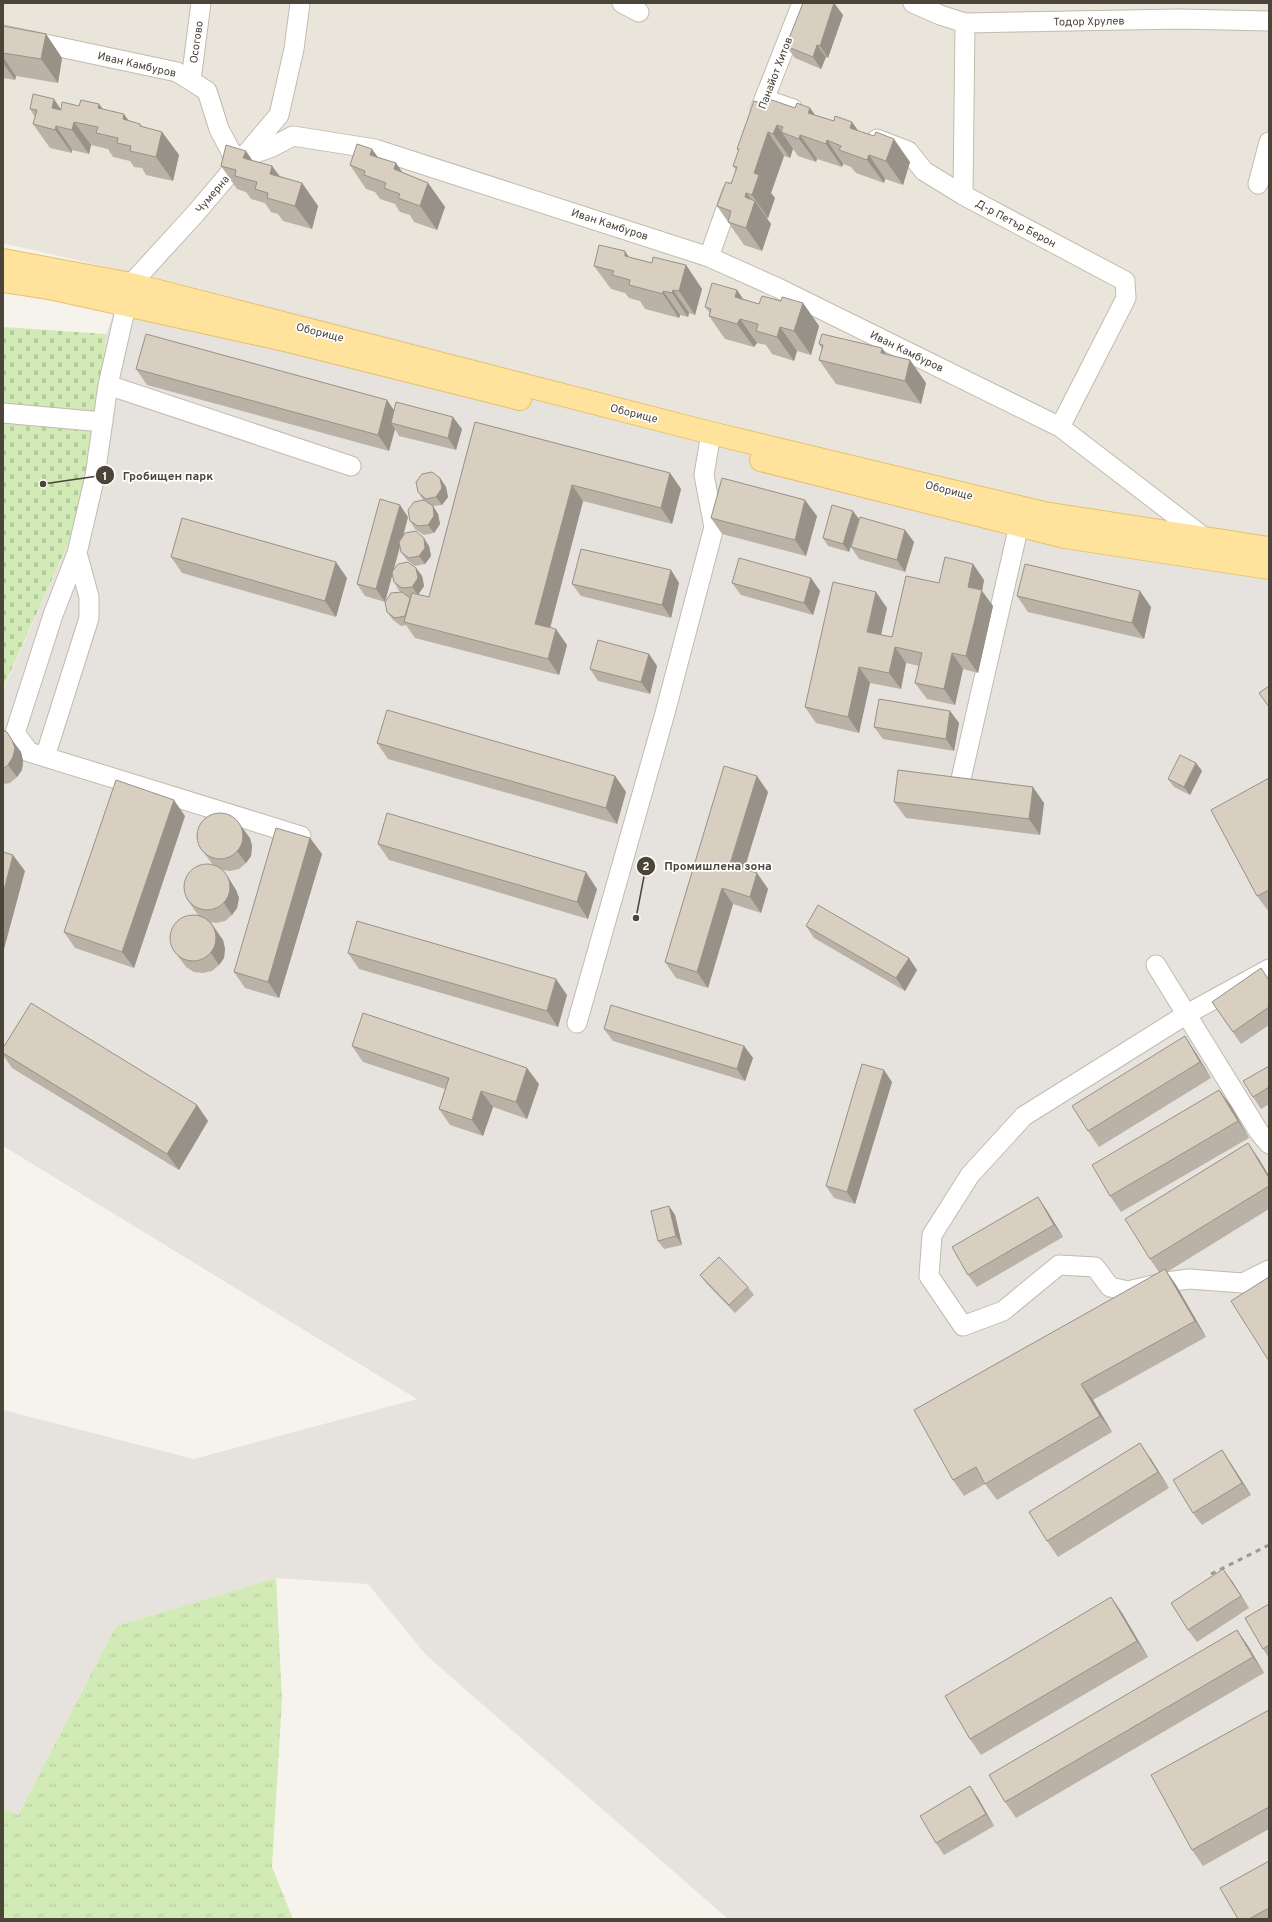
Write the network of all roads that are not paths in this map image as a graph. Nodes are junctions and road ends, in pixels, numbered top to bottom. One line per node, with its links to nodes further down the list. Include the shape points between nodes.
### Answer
1 (201, 3): 10 (street, Осогово)
2 (300, 3): 16 (street, Чумерна, via 294,49 280,115)
3 (622, 3): 6 (street)
4 (802, 3): 11 (street, Панайот Хитов)
5 (913, 3): 8 (street, Тодор Хрулев)
6 (639, 12)
7 (1269, 21): 8 (street, Тодор Хрулев, via 1179,19)
8 (965, 23): 19 (street)
9 (3, 35): 10 (street, Иван Камбуров, via 177,72)
10 (191, 80): 16 (street, Иван Камбуров, via 207,91 219,130 232,152)
11 (764, 99): 12 (street); 13 (street, Панайот Хитов)
12 (808, 115)
13 (754, 129)
14 (860, 133): 19 (street, Д-р Петър Берон, via 908,151 924,171)
15 (1269, 142): 18 (street)
16 (242, 158): 20 (street, Иван Камбуров, via 293,136 376,149); 23 (street, Чумерна)
17 (738, 174): 20 (street)
18 (1258, 184)
19 (963, 195): 28 (street, Д-р Петър Берон, via 1124,281 1126,298)
20 (709, 257): 28 (street, Иван Камбуров, via 778,288)
21 (3, 260): 23 (main road, Оборище)
22 (3, 281): 24 (main road, Оборище)
23 (131, 284): 24 (street); 29 (main road, Оборище)
24 (126, 305): 25 (street); 29 (main road, Оборище)
25 (108, 385): 27 (street); 30 (street)
26 (3, 412): 27 (street)
27 (103, 422): 34 (street, via 95,476)
28 (1060, 427): 32 (street, Иван Камбуров)
29 (710, 440): 31 (main road, Оборище); 32 (main road, Оборище, via 1044,513); 42 (street, via 704,475 714,527 665,713)
30 (351, 466)
31 (1018, 525): 35 (main road, Оборище, via 1065,537); 37 (street)
32 (1205, 538): 33 (main road, Оборище)
33 (1269, 548)
34 (77, 553): 36 (street, via 88,596 89,618); 36 (street, via 53,615 15,733 29,752)
35 (1269, 568)
36 (45, 757): 38 (street)
37 (961, 779)
38 (302, 837)
39 (1156, 965): 41 (street)
40 (1269, 969): 41 (street)
41 (1187, 1014): 43 (street, via 1258,1132); 44 (street, via 1024,1116 970,1175 932,1234 929,1276 963,1326 1003,1311 1059,1265 1095,1267 1110,1287 1128,1290 1189,1279 1243,1283)
42 (577, 1023)
43 (1269, 1144)
44 (1269, 1270)

